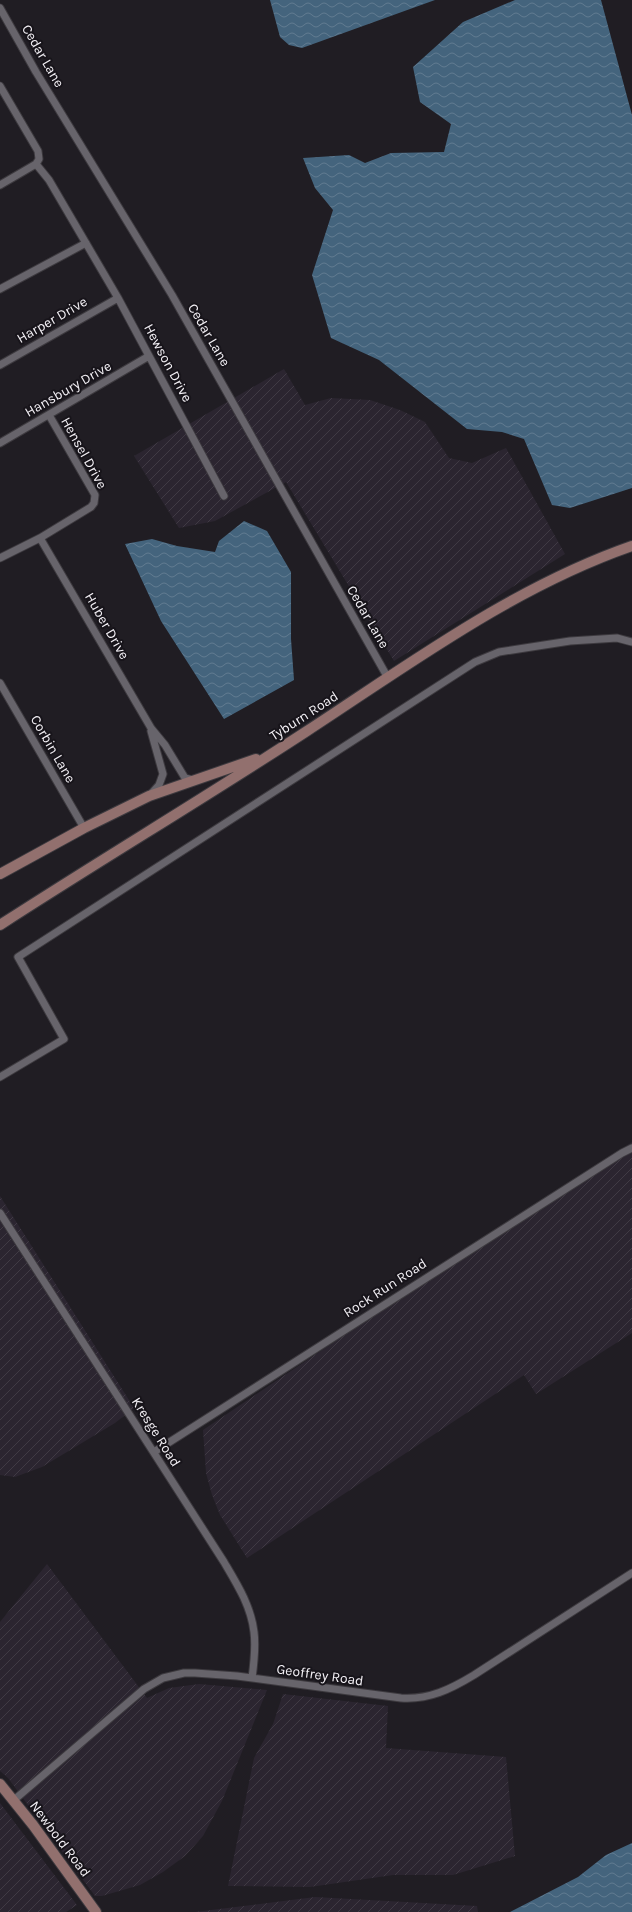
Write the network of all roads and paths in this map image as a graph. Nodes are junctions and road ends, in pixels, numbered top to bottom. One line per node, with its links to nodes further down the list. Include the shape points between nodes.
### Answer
1 (0, 8): 17 (street, Cedar Lane, via 172,296)
2 (0, 86): 3 (street, via 38,151 39,159)
3 (36, 164): 4 (street); 5 (street, Hewson Drive, via 49,180)
4 (0, 185)
5 (86, 243): 6 (street); 7 (street, Hewson Drive)
6 (0, 289)
7 (118, 298): 8 (street, Hewson Drive); 9 (street, Harper Drive)
8 (149, 356): 10 (street, Hansbury Drive); 12 (street, Hewson Drive)
9 (0, 365)
10 (49, 415): 11 (street, Hansbury Drive); 13 (street, Hensel Drive, via 95,494 91,507)
11 (0, 442)
12 (224, 496)
13 (40, 538): 15 (street); 19 (street, Huber Drive)
14 (632, 546): 17 (main road, Tyburn Road, via 529,591)
15 (0, 558)
16 (632, 642): 26 (street, via 617,638 570,641 499,652 475,662 18,957 64,1039)
17 (388, 678): 20 (main road, Tyburn Road)
18 (0, 683): 23 (street, Corbin Lane)
19 (151, 728): 21 (street, Huber Drive, via 165,745 184,778); 22 (street, Huber Drive, via 162,774 159,785)
20 (271, 754): 21 (main road); 25 (main road, Tyburn Road)
21 (196, 779): 22 (main road)
22 (149, 796): 23 (main road)
23 (84, 828): 24 (main road)
24 (0, 874)
25 (0, 925)
26 (0, 1077)
27 (632, 1148): 29 (street, Rock Run Road)
28 (0, 1213): 29 (street, Kresge Road)
29 (154, 1452): 31 (street, Kresge Road, via 225,1564 248,1607 254,1632)
30 (632, 1573): 31 (street, Geoffrey Road, via 455,1687 431,1696 401,1698)
31 (252, 1678): 33 (street, Geoffrey Road, via 184,1673 153,1683 50,1767)
32 (0, 1784): 33 (main road, Newbold Road)
33 (14, 1800): 34 (main road, Newbold Road, via 62,1862)
34 (96, 1912)

